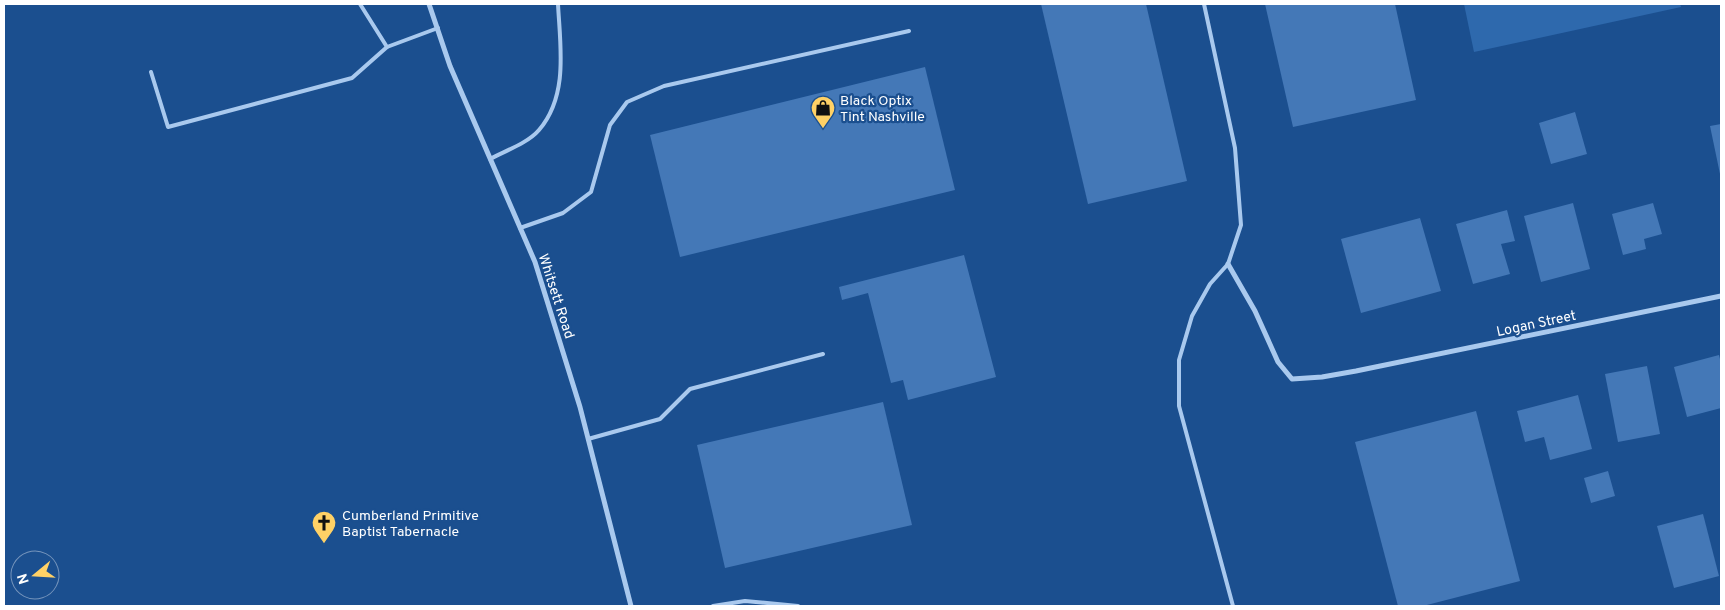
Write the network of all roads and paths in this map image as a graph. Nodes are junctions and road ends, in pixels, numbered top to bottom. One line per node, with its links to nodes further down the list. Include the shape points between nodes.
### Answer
1 (360, 4): 7 (lane)
2 (430, 4): 5 (street, Whitsett Road)
3 (558, 4): 9 (lane, via 561,69 554,107 539,131)
4 (1204, 4): 11 (lane, via 1235,148 1241,225)
5 (438, 28): 7 (lane); 9 (street, Whitsett Road, via 450,66)
6 (909, 31): 10 (lane, via 664,86 627,102 610,125 591,192 563,213)
7 (387, 46): 8 (lane, via 352,78 168,127)
8 (152, 72)
9 (490, 159): 10 (street, Whitsett Road)
10 (520, 228): 14 (street, Whitsett Road, via 535,262)
11 (1228, 264): 12 (street, Logan Street, via 1255,311 1278,362 1292,379 1356,371); 18 (lane, via 1210,284 1192,316 1179,360 1179,406)
12 (1721, 296)
13 (823, 354): 14 (lane, via 690,389 660,419)
14 (588, 439): 15 (street, Whitsett Road)
15 (631, 606)
16 (713, 606): 17 (lane, via 745,601)
17 (798, 606)
18 (1233, 606)

